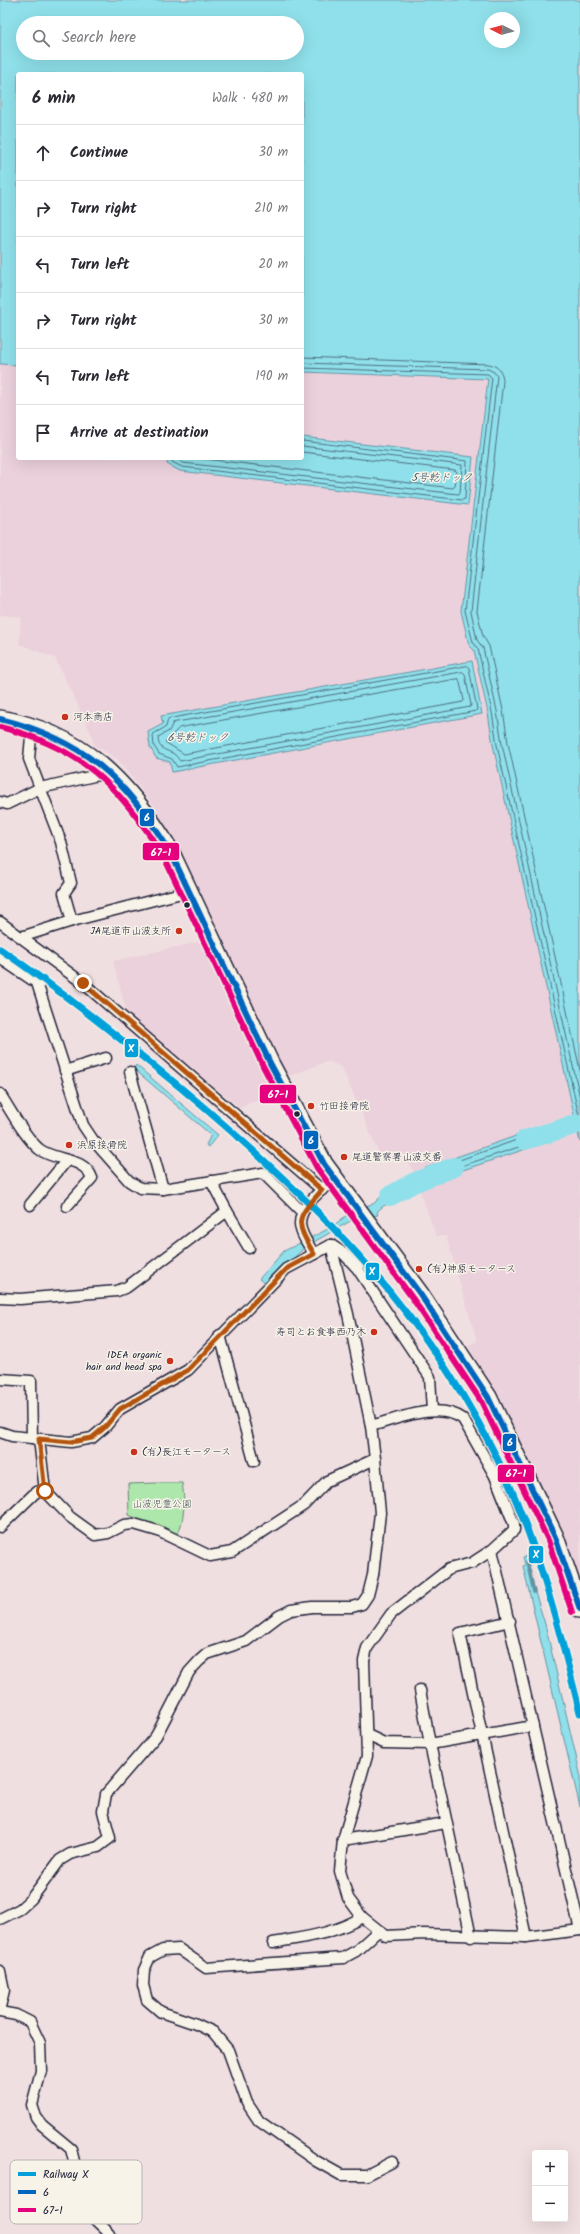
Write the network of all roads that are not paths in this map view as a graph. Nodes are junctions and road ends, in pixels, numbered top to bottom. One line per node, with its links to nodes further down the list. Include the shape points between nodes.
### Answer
1 (0, 719): 2 (highway)
2 (32, 726): 3 (highway, via 84,750); 4 (street, via 28,759)
3 (101, 764): 4 (street, via 103,774); 6 (highway, via 146,813 170,851)
4 (40, 788): 5 (street, via 7,804); 7 (street, via 61,842 71,883 64,893)
5 (0, 802)
6 (188, 891): 7 (street); 17 (highway)
7 (72, 921): 9 (street)
8 (0, 922): 9 (street)
9 (21, 937): 17 (street, via 83,983)
10 (0, 958): 12 (street, via 37,983)
11 (106, 1058): 12 (street)
12 (65, 1071): 18 (street, via 83,1125 93,1140 129,1181 140,1188)
13 (130, 1072): 18 (street)
14 (0, 1094): 15 (street, via 40,1150)
15 (66, 1160): 19 (street); 20 (street, via 90,1170 92,1178)
16 (211, 1181): 18 (street); 21 (street); 22 (street, via 263,1173)
17 (328, 1185): 22 (street); 38 (highway, via 356,1207 370,1225 420,1294 488,1397 555,1537)
18 (163, 1189)
19 (30, 1205)
20 (67, 1206)
21 (227, 1211): 24 (street); 26 (street, via 127,1287 117,1291 20,1299)
22 (302, 1212): 25 (street, via 300,1224 303,1236)
23 (331, 1245): 25 (street); 29 (street, via 357,1268 430,1377); 30 (street)
24 (249, 1248)
25 (314, 1254): 27 (street, via 286,1269)
26 (0, 1298)
27 (220, 1335): 32 (street, via 188,1370 120,1409 92,1438 71,1442); 34 (street)
28 (0, 1379): 32 (street, via 31,1381)
29 (432, 1411): 30 (street); 37 (street, via 456,1414 463,1419 495,1476 514,1530)
30 (371, 1426): 33 (street)
31 (0, 1432): 32 (street)
32 (35, 1439): 35 (street)
33 (375, 1459): 35 (street, via 327,1481 304,1505 232,1552 210,1556 158,1531 134,1524 95,1535 70,1517); 48 (street, via 380,1513 373,1575 368,1595 362,1604 352,1607 291,1610 246,1641 207,1654 189,1672 156,1736 106,1794 103,1811 110,1838 98,1847 70,1854 60,1860 31,1899 20,1909)
34 (254, 1461)
35 (45, 1491): 36 (street, via 36,1492)
36 (0, 1527)
37 (492, 1550): 39 (street); 42 (street, via 472,1563 449,1569 391,1614 378,1630 367,1648 364,1661)
38 (580, 1609)
39 (510, 1621): 41 (street); 43 (street, via 460,1633)
40 (420, 1690): 44 (street)
41 (533, 1726): 43 (street); 49 (street)
42 (367, 1735): 44 (street, via 384,1743); 46 (street, via 367,1756)
43 (483, 1736): 44 (street); 52 (street)
44 (430, 1744): 45 (street)
45 (446, 1823): 46 (street); 51 (street)
46 (343, 1840): 47 (street, via 340,1871 348,1898)
47 (362, 1917): 50 (street); 53 (street, via 346,1928)
48 (0, 1919)
49 (580, 1930): 52 (street)
50 (378, 1931): 51 (street, via 386,1936 424,1934); 58 (street, via 356,1951 343,1958 206,1968 179,1949 163,1950 150,1957 144,1970 143,1985 147,2000 161,2012 213,2032 228,2050 247,2103 260,2121 316,2161 341,2174 367,2175)
51 (471, 1937): 52 (street)
52 (526, 1937)
53 (273, 1943)
54 (0, 1971): 55 (street, via 4,1990)
55 (0, 2007)
56 (0, 2012): 57 (street, via 16,2015 30,2022 40,2043 41,2064 32,2105 42,2125 71,2149)
57 (74, 2160)
58 (392, 2162)
59 (100, 2224): 60 (street)
60 (110, 2234)

